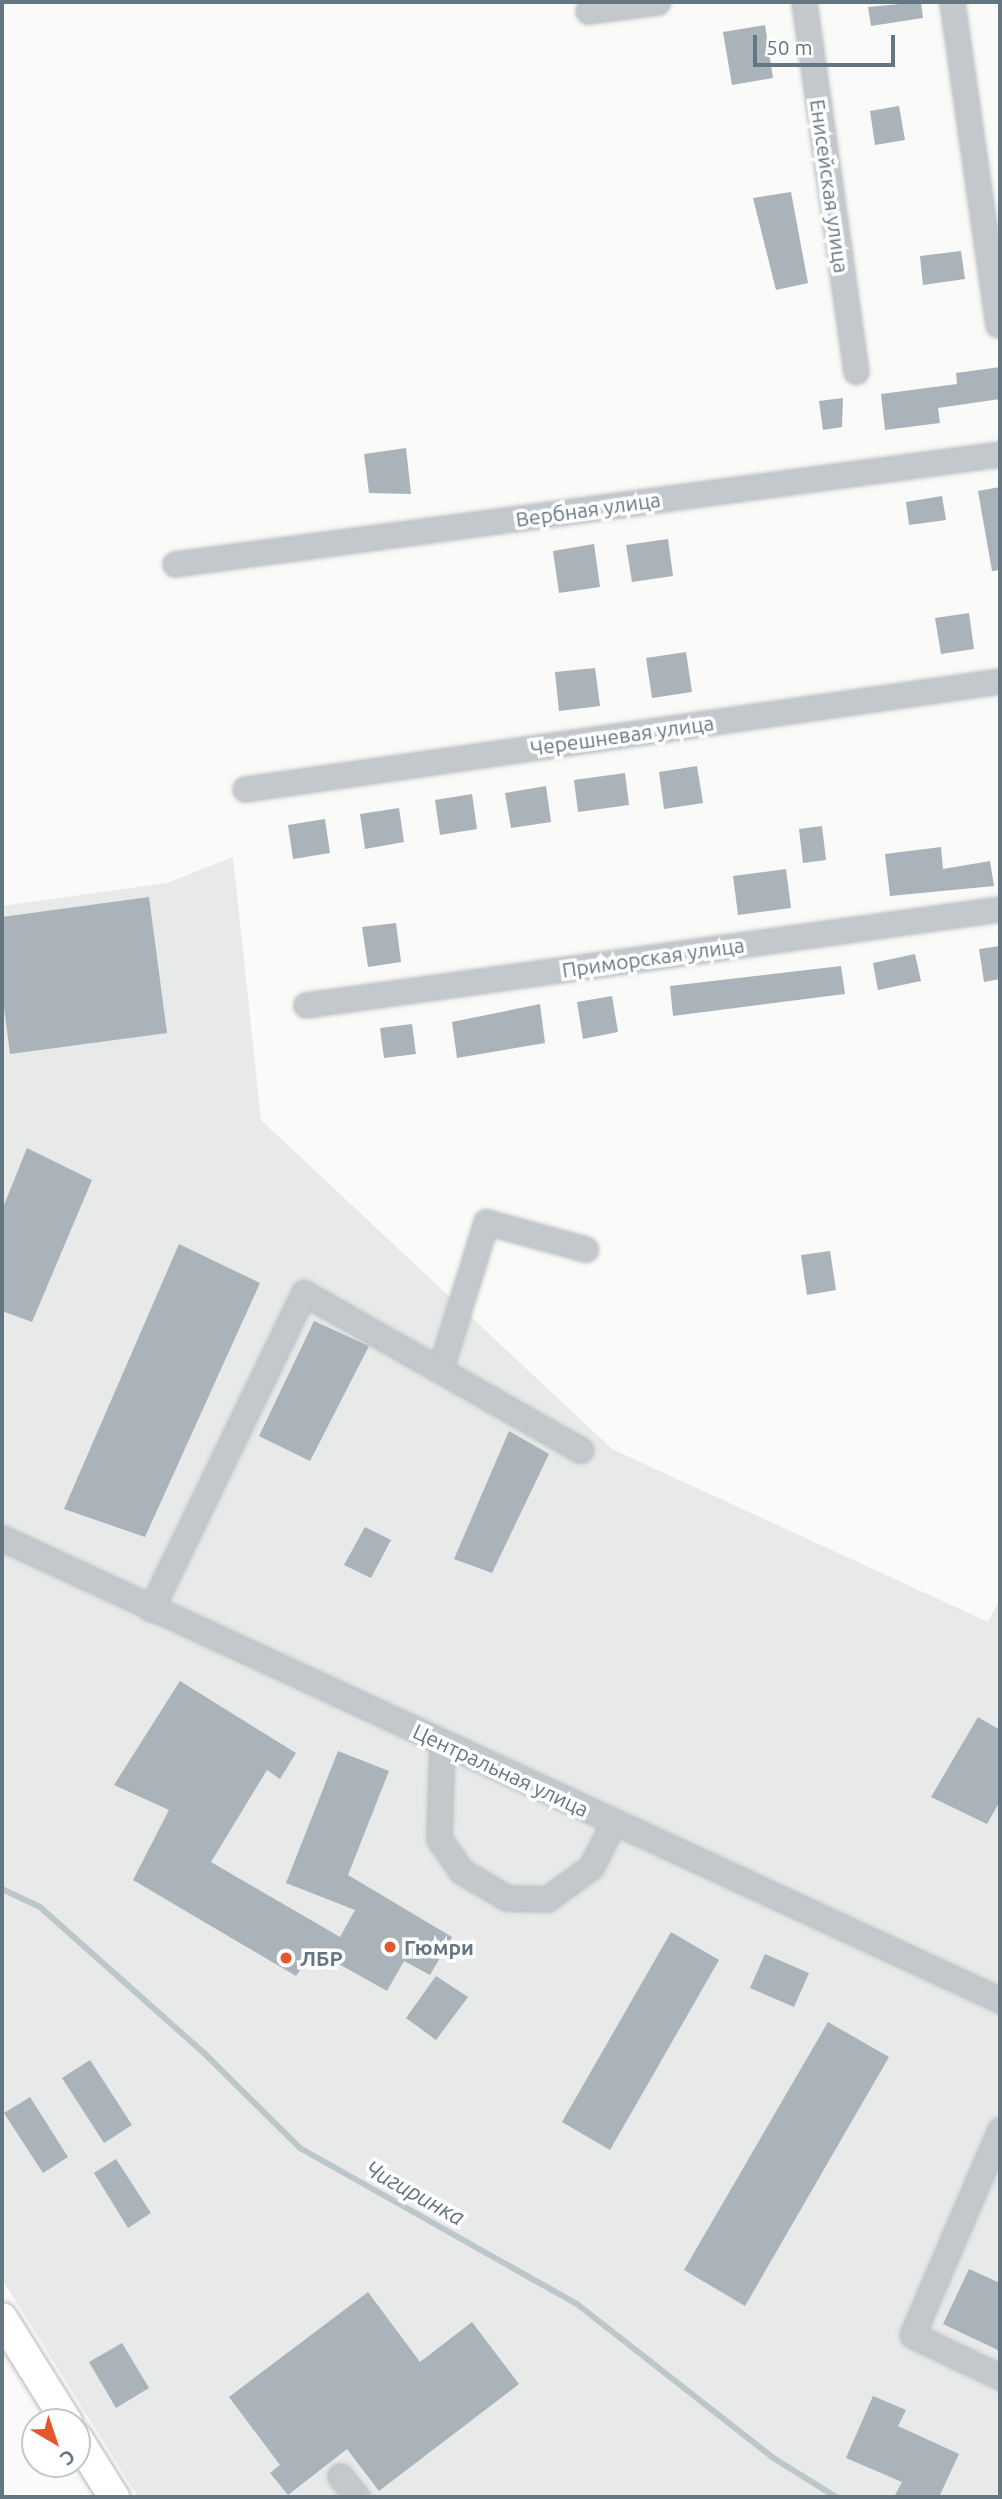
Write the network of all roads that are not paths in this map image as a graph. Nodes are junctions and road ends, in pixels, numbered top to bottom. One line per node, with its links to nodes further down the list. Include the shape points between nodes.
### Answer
1 (657, 2): 4 (street)
2 (804, 2): 6 (street, Енисейская улица)
3 (952, 2): 5 (street)
4 (589, 11)
5 (998, 325)
6 (856, 371)
7 (1000, 454): 8 (street, Вербная улица)
8 (175, 564)
9 (1000, 681): 10 (street, Черешневая улица)
10 (245, 789)
11 (1000, 909): 12 (street, Приморская улица)
12 (306, 1005)
13 (585, 1249): 14 (street, via 486,1222)
14 (440, 1370): 15 (street); 17 (street, via 304,1293)
15 (580, 1450)
16 (2, 1538): 17 (street, Центральная улица)
17 (151, 1609): 18 (street, Центральная улица)
18 (442, 1742): 19 (street, Центральная улица); 19 (street, via 439,1839 461,1871 507,1898 547,1899 591,1867)
19 (614, 1822): 20 (street, Центральная улица)
20 (1000, 2000)
21 (1000, 2130): 23 (street, via 912,2335)
22 (2, 2318): 24 (main road)
23 (1000, 2377)
24 (58, 2408)
25 (91, 2460): 27 (main road)
26 (340, 2476): 28 (street)
27 (114, 2497)
28 (357, 2497)

